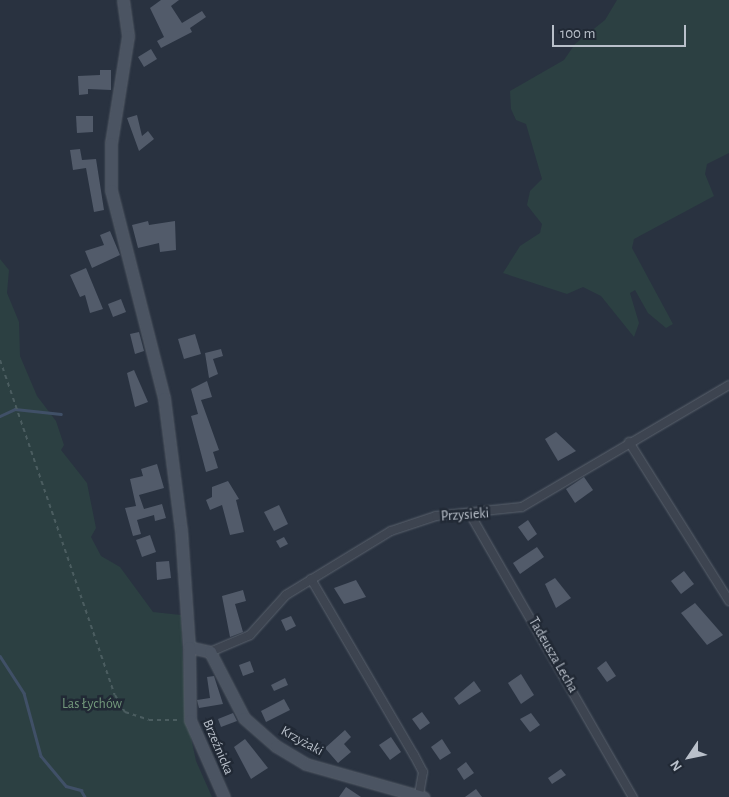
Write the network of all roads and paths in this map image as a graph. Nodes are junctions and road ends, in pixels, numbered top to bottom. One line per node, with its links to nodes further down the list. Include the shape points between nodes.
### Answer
1 (123, 0): 8 (street, Brzeźnicka, via 128,36 111,143 111,190 164,398 184,557)
2 (0, 360): 10 (path, via 115,695 126,712 149,720)
3 (729, 385): 4 (street, Przysieki)
4 (629, 442): 5 (street, Przysieki, via 522,507); 7 (street)
5 (470, 514): 6 (street, Przysieki, via 436,516 391,531); 13 (street, Tadeusza Lecha)
6 (312, 579): 9 (street, Przysieki, via 286,595 250,635); 11 (street, via 423,772)
7 (729, 601)
8 (189, 647): 9 (street); 10 (street, Brzeźnicka)
9 (210, 652): 11 (street, Krzyżaki, via 244,718 276,746 306,764)
10 (190, 720): 12 (street, Brzeźnicka)
11 (421, 796)
12 (224, 797)
13 (634, 797)

